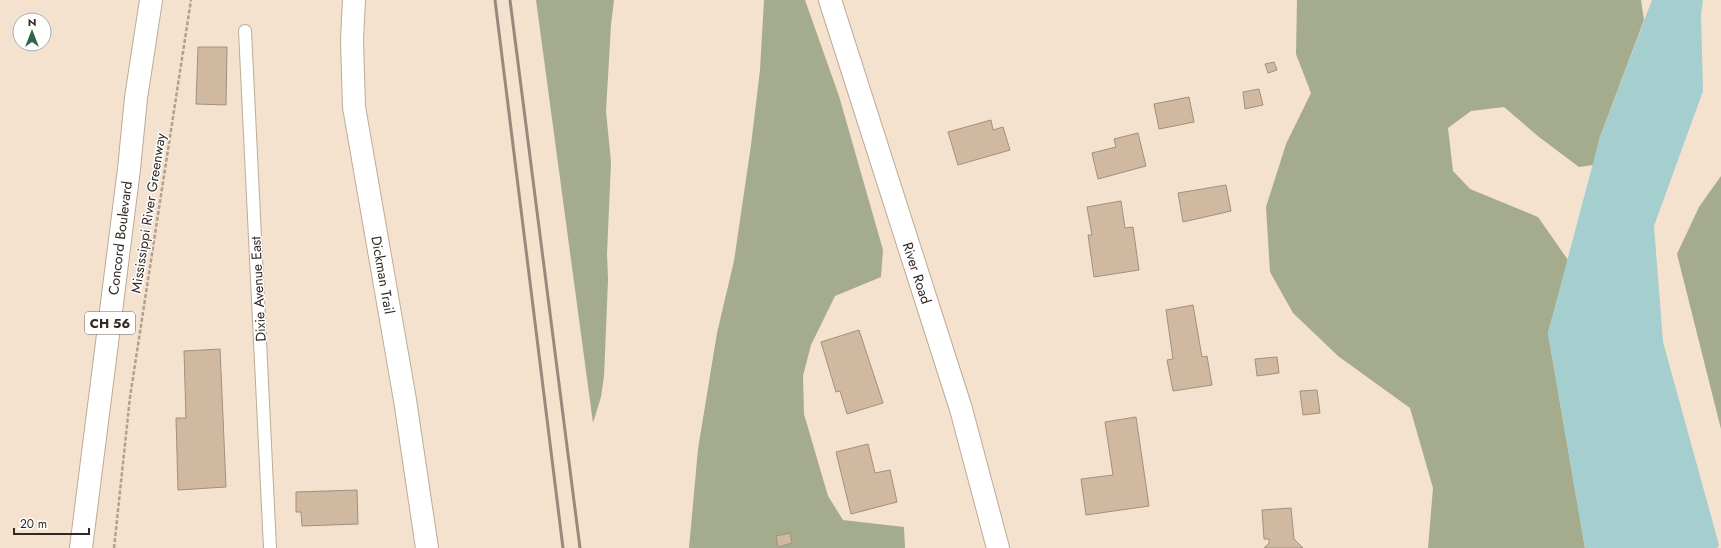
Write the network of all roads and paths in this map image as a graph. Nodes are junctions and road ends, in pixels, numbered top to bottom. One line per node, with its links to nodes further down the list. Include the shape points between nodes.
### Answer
1 (151, 0): 6 (street, Concord Boulevard / CH 56, via 136,98)
2 (191, 0): 7 (path, Mississippi River Greenway, via 130,397)
3 (354, 0): 9 (street, Dickman Trail, via 354,107 405,400)
4 (830, 0): 10 (street, River Road, via 961,409)
5 (245, 31): 8 (lane, Dixie Avenue East)
6 (81, 548)
7 (114, 548)
8 (270, 548)
9 (427, 548)
10 (998, 548)

